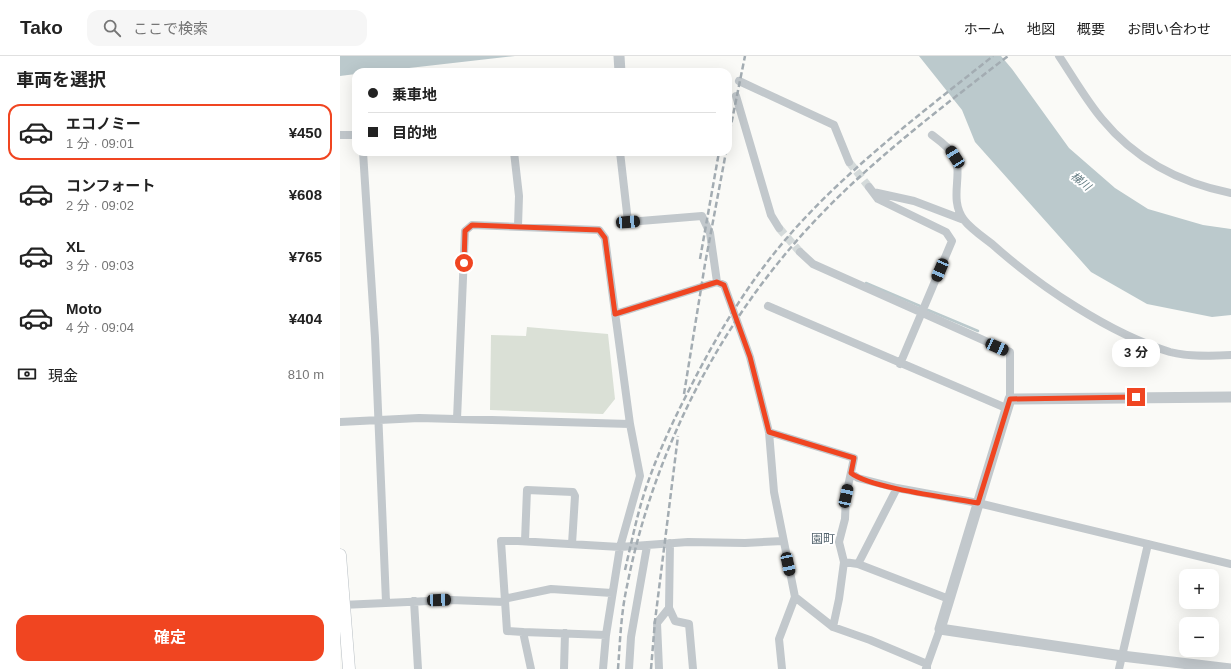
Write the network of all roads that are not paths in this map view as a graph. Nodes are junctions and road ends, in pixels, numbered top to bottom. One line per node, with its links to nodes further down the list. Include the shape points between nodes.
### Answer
1 (619, 56): 3 (street)
2 (1059, 56): 13 (street, via 1101,118 1132,150 1188,182)
3 (620, 68)
4 (739, 81): 12 (street, via 834,125)
5 (736, 96): 16 (street, via 771,215)
6 (340, 135): 7 (street)
7 (352, 135)
8 (932, 135): 14 (street, via 955,157 957,205)
9 (363, 156): 27 (street, via 375,338)
10 (514, 156): 15 (street, via 519,196)
11 (620, 156): 18 (street, via 628,222 702,216 710,233)
12 (849, 162)
13 (1231, 193)
14 (964, 220): 20 (street, via 914,201 871,190 878,199 946,232 952,241); 22 (street, via 1028,274 1088,314 1145,342 1172,352 1191,355)
15 (518, 226): 21 (street, via 599,230 605,238); 26 (street, via 472,225 465,231)
16 (779, 228)
17 (800, 252): 20 (street, via 813,264)
18 (717, 282): 21 (street); 30 (street, via 724,285 750,357)
19 (768, 306): 23 (street)
20 (921, 313): 23 (street); 25 (street, via 1010,352)
21 (615, 314): 29 (street)
22 (1231, 355)
23 (900, 364): 25 (street)
24 (1231, 396): 25 (street)
25 (1008, 404): 33 (street)
26 (457, 419): 27 (street); 29 (street)
27 (377, 420): 28 (street); 49 (street)
28 (340, 422)
29 (630, 424): 40 (street, via 640,476)
30 (769, 432): 31 (street, via 854,458); 35 (street, via 774,492)
31 (851, 473): 32 (street, via 858,478); 42 (street, via 839,542)
32 (897, 488): 33 (street); 43 (street)
33 (978, 503): 38 (street); 47 (street)
34 (525, 541): 37 (street); 37 (street, via 527,490 573,492 575,496); 50 (street, via 501,541)
35 (783, 541): 36 (street); 46 (street)
36 (670, 543): 39 (street); 51 (street)
37 (572, 544): 40 (street)
38 (1148, 544): 44 (street); 58 (street)
39 (647, 546): 40 (street); 65 (street, via 632,630)
40 (620, 547): 45 (street)
41 (340, 555): 52 (main road)
42 (844, 562): 43 (street); 53 (street)
43 (858, 564): 47 (street)
44 (1231, 564)
45 (612, 593): 50 (street, via 551,589 508,598); 57 (street)
46 (794, 597): 53 (street); 68 (street, via 779,639)
47 (949, 599): 54 (street)
48 (414, 601): 49 (street); 50 (street); 61 (street)
49 (386, 602): 52 (street)
50 (504, 602): 55 (street, via 507,631)
51 (669, 608): 66 (street, via 657,623); 67 (street, via 675,621 689,624)
52 (342, 610): 60 (main road)
53 (833, 628): 59 (street, via 870,640)
54 (940, 629): 58 (street); 59 (street)
55 (523, 632): 56 (street); 62 (street)
56 (565, 633): 57 (street); 63 (street)
57 (606, 635): 64 (street)
58 (1122, 656): 69 (street); 70 (street)
59 (926, 667)
60 (348, 669)
61 (418, 669)
62 (532, 669)
63 (564, 669)
64 (603, 669)
65 (629, 669)
66 (659, 669)
67 (693, 669)
68 (782, 669)
69 (1119, 669)
70 (1231, 669)

